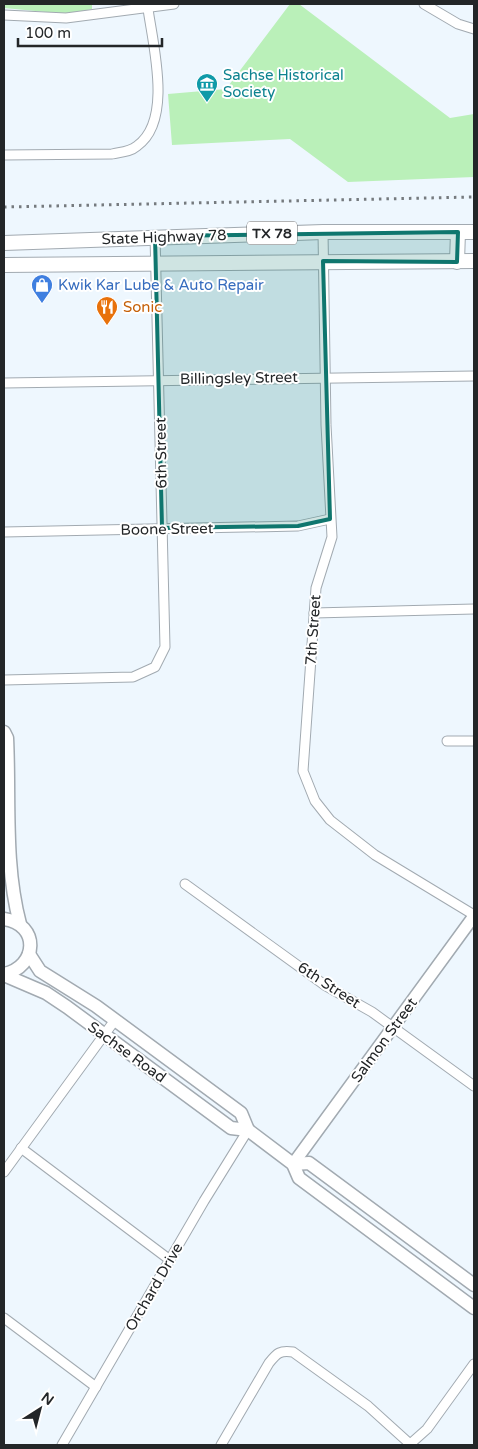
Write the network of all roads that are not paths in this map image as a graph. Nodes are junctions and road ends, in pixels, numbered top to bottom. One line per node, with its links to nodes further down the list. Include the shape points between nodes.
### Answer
1 (174, 4): 3 (street)
2 (424, 4): 5 (street, via 458,24)
3 (148, 9): 4 (street, via 66,18); 6 (street, via 158,98 153,124 144,140 129,151 112,154)
4 (4, 15)
5 (474, 29)
6 (4, 155)
7 (323, 232): 8 (main road, State Highway 78 / TX 78); 10 (main road, State Highway 78 / TX 78); 12 (street, 7th Street)
8 (458, 232): 9 (main road, State Highway 78 / TX 78); 15 (main road)
9 (474, 232)
10 (155, 236): 11 (main road, State Highway 78 / TX 78); 14 (street, 6th Street)
11 (4, 243)
12 (323, 261): 14 (main road, State Highway 78 / TX 78); 15 (main road, State Highway 78 / TX 78); 18 (street, 7th Street)
13 (474, 261): 15 (main road, State Highway 78 / TX 78)
14 (157, 262): 16 (main road, State Highway 78 / TX 78); 19 (street, 6th Street)
15 (457, 262)
16 (4, 265)
17 (474, 376): 18 (street, Billingsley Street)
18 (326, 378): 19 (street, Billingsley Street); 21 (street, 7th Street)
19 (160, 379): 20 (street, Billingsley Street); 22 (street, 6th Street)
20 (4, 382)
21 (330, 519): 22 (street, Boone Street, via 298,526); 25 (street, 7th Street, via 332,537 316,588)
22 (162, 528): 23 (street, Boone Street); 26 (street, 6th Street, via 165,648 155,667 134,677)
23 (4, 532)
24 (474, 608): 25 (street)
25 (314, 613): 31 (street, 7th Street, via 303,771 315,801 330,820 375,855)
26 (4, 680)
27 (4, 732): 33 (main road, via 10,792 11,873)
28 (447, 741): 29 (street)
29 (474, 741)
30 (185, 884): 37 (street, 6th Street, via 326,986)
31 (474, 916): 37 (street, Salmon Street)
32 (4, 919): 33 (main road)
33 (20, 924): 34 (main road, via 29,937)
34 (29, 954): 35 (main road, via 19,969); 36 (main road, Sachse Road, via 40,971)
35 (4, 975): 38 (main road, Sachse Road, via 46,993)
36 (115, 1020): 38 (street); 40 (main road, Sachse Road, via 241,1113)
37 (393, 1027): 39 (street, 6th Street); 42 (street, Salmon Street)
38 (104, 1035): 40 (main road, Sachse Road, via 231,1128); 41 (street)
39 (474, 1086)
40 (248, 1130): 42 (main road, Sachse Road); 44 (street, Orchard Drive)
41 (21, 1148): 43 (street); 44 (street)
42 (293, 1164): 45 (main road, Sachse Road, via 309,1163); 46 (main road, Sachse Road, via 299,1178)
43 (4, 1172)
44 (170, 1260): 49 (street, Orchard Drive)
45 (474, 1285)
46 (474, 1308)
47 (4, 1318): 49 (street)
48 (474, 1364): 52 (street, via 427,1429)
49 (96, 1387): 50 (street, Orchard Drive)
50 (62, 1445)
51 (221, 1445): 52 (street, via 269,1363 284,1350 293,1352 368,1406)
52 (410, 1445)

